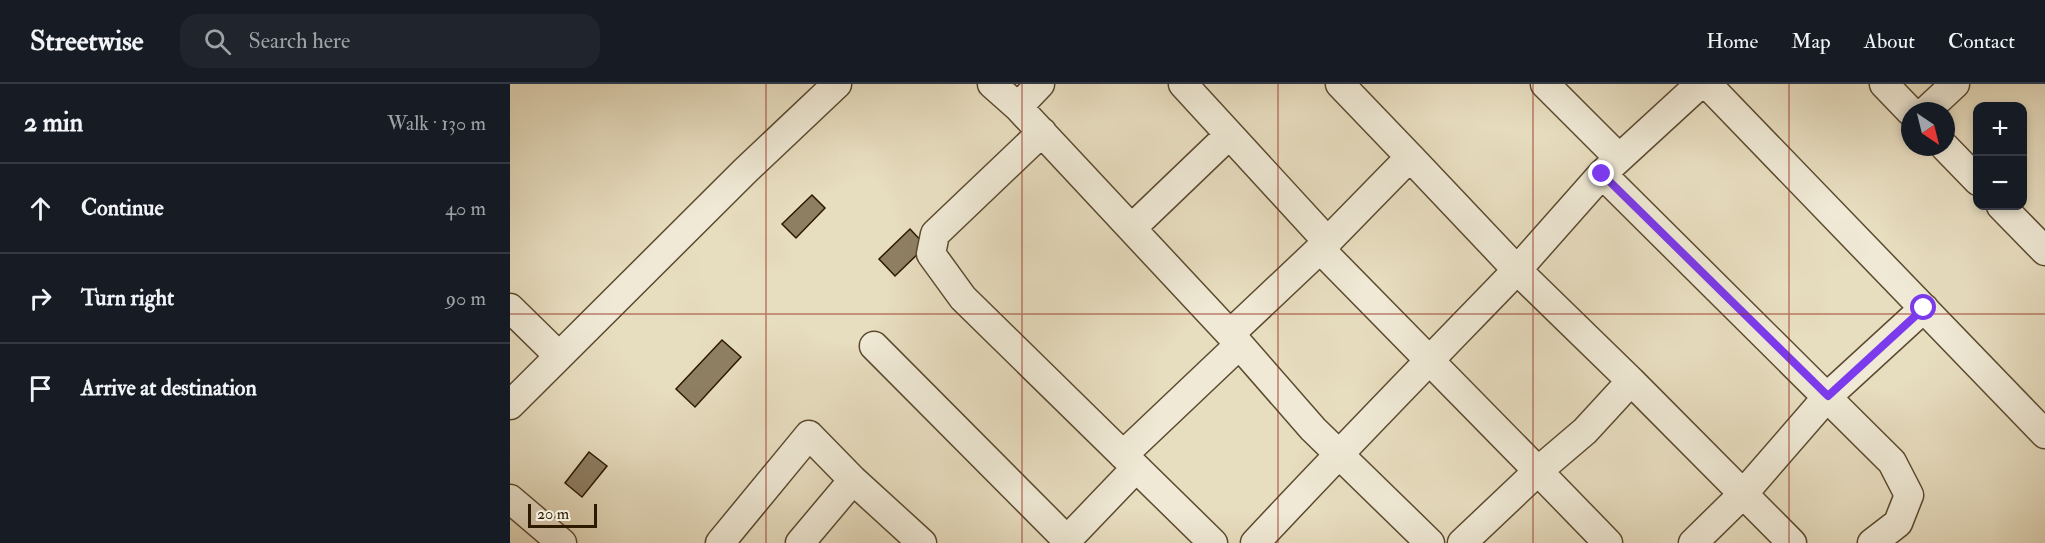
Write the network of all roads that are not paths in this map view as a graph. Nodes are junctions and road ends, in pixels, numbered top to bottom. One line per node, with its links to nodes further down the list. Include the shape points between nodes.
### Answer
1 (837, 84): 29 (street)
2 (992, 84): 13 (street)
3 (1040, 84): 13 (street)
4 (1183, 84): 15 (street)
5 (1340, 84): 17 (street)
6 (1545, 84): 18 (street)
7 (1700, 84): 18 (street)
8 (1707, 84): 26 (street)
9 (1884, 84): 11 (street)
10 (1955, 84): 12 (street)
11 (1901, 102)
12 (1936, 102)
13 (1018, 107): 14 (street)
14 (1042, 132): 21 (street); 36 (street, via 935,234 931,254 963,298)
15 (1229, 135): 21 (street); 22 (street)
16 (1953, 156): 19 (street)
17 (1410, 157): 22 (street); 24 (street)
18 (1611, 166): 24 (street); 32 (street)
19 (1973, 177)
20 (2005, 210): 23 (street)
21 (1132, 228): 27 (street)
22 (1324, 245): 27 (street); 30 (street)
23 (2045, 251)
24 (1517, 270): 30 (street); 31 (street)
25 (510, 308): 29 (street)
26 (1924, 308): 32 (street); 34 (street)
27 (1235, 340): 35 (street); 36 (street)
28 (874, 346): 42 (street)
29 (559, 356): 33 (street)
30 (1430, 360): 35 (street); 37 (street)
31 (1631, 381): 37 (street, via 1585,431); 39 (street)
32 (1828, 396): 39 (street); 53 (street, via 1892,462 1909,495 1898,523)
33 (510, 405)
34 (2045, 434)
35 (1339, 454): 47 (street); 48 (street)
36 (1130, 462): 42 (street); 46 (street)
37 (1538, 471): 49 (street); 50 (street)
38 (853, 480): 43 (street, via 809,435); 44 (street); 45 (street)
39 (1743, 494): 51 (street); 52 (street)
40 (510, 499): 41 (street)
41 (544, 537)
42 (1067, 542)
43 (720, 543)
44 (800, 543)
45 (922, 543)
46 (1213, 543)
47 (1255, 543)
48 (1430, 543)
49 (1462, 543)
50 (1608, 543)
51 (1693, 543)
52 (1792, 543)
53 (1872, 543)

